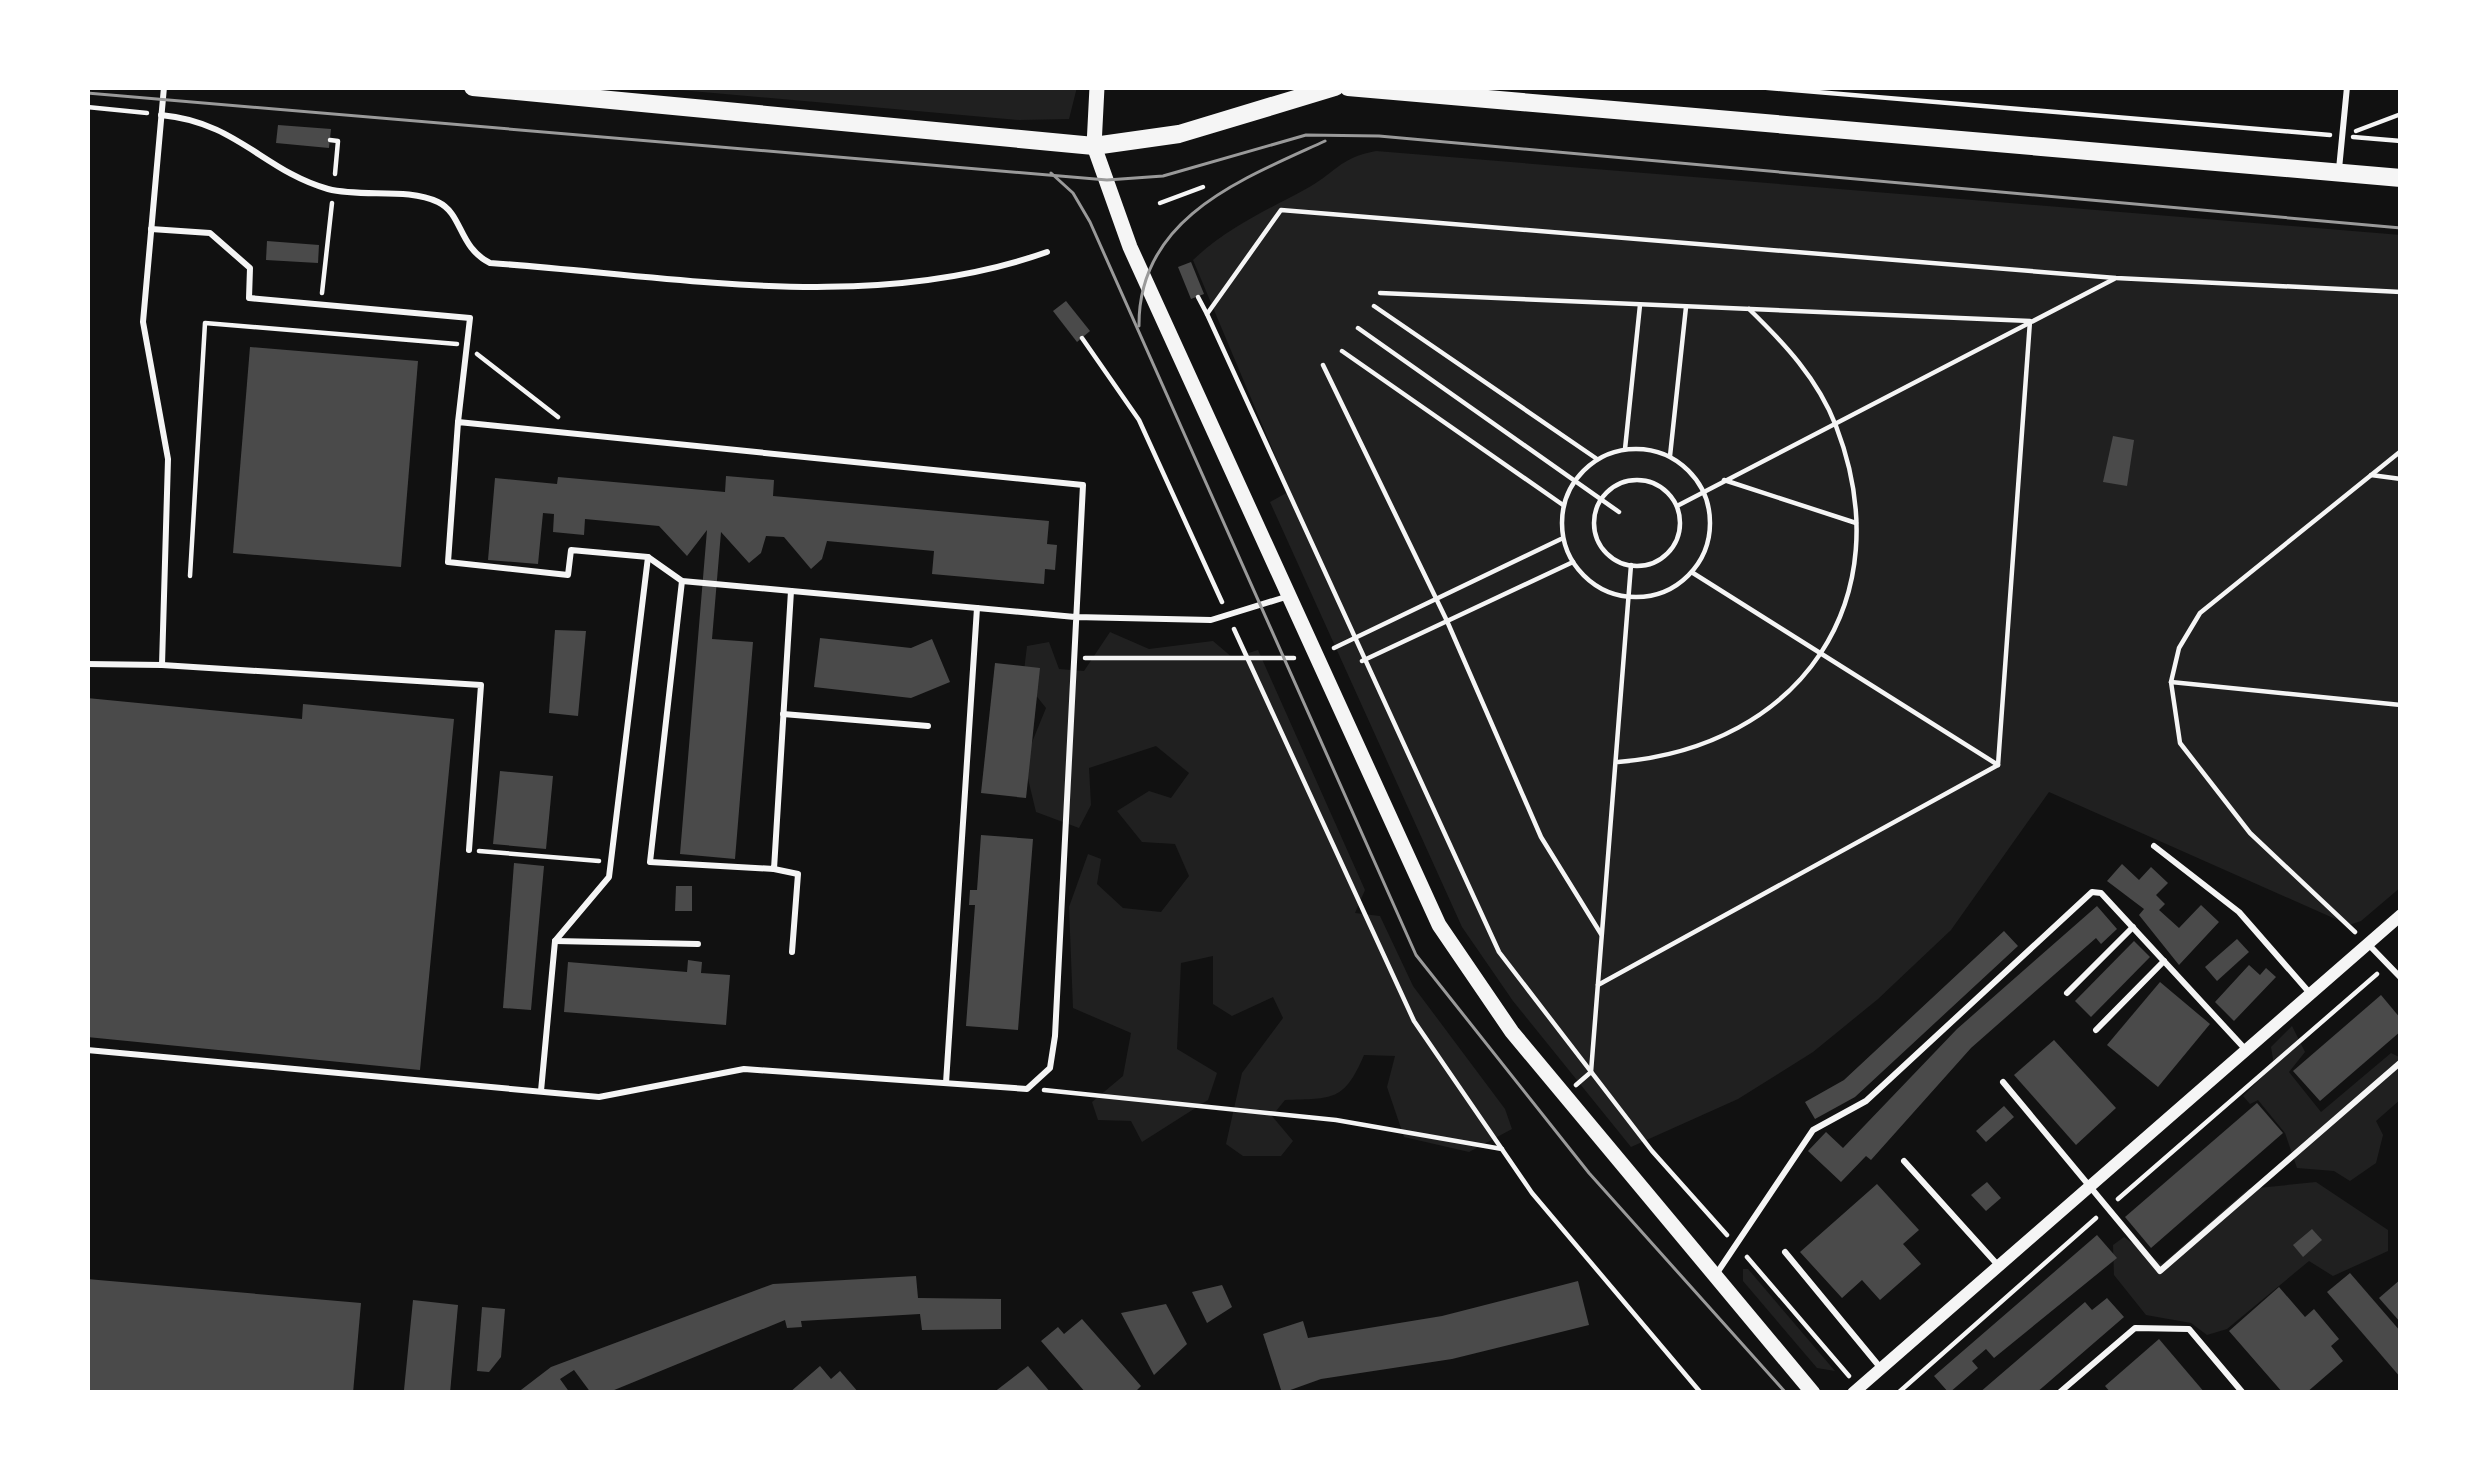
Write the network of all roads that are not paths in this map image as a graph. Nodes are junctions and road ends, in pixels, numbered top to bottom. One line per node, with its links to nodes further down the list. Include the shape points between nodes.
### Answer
1 (164, 87): 7 (lane)
2 (473, 87): 8 (main road)
3 (1097, 87): 8 (street)
4 (1335, 87): 8 (main road, via 1179,134)
5 (1348, 87): 9 (main road)
6 (2347, 87): 9 (lane)
7 (161, 115): 11 (lane); 12 (lane, via 201,118 333,190 433,199 453,217 465,246 490,263 868,290 963,279)
8 (1094, 146): 17 (street, via 1130,247)
9 (2339, 173): 10 (main road)
10 (2401, 178)
11 (151, 229): 13 (lane, via 210,233 250,268 249,298 470,318); 21 (lane, via 142,322 169,459)
12 (1047, 252)
13 (458, 422): 14 (lane, via 448,562 568,575 572,550); 19 (lane, via 1083,485)
14 (648, 557): 15 (lane); 29 (lane, via 609,877)
15 (682, 581): 16 (lane); 26 (lane, via 650,862)
16 (791, 591): 18 (lane); 22 (lane)
17 (1289, 596): 19 (lane, via 1229,617); 48 (street, via 1439,925 1512,1032)
18 (977, 608): 19 (lane); 42 (lane)
19 (1076, 617): 42 (lane, via 1050,1068 1027,1089)
20 (87, 664): 21 (lane)
21 (162, 665): 25 (lane, via 481,685)
22 (783, 715): 23 (lane); 26 (lane)
23 (928, 726)
24 (2154, 846): 36 (lane, via 2239,912)
25 (469, 850)
26 (774, 869): 32 (lane, via 798,874)
27 (2401, 915): 30 (street)
28 (2133, 927): 33 (lane); 35 (lane); 48 (lane, via 2092,892 1866,1101 1813,1130)
29 (555, 941): 31 (lane); 43 (lane)
30 (2368, 943): 34 (lane); 36 (street)
31 (698, 944)
32 (792, 952)
33 (2164, 961): 37 (lane); 39 (lane)
34 (2401, 978)
35 (2067, 993)
36 (2310, 994): 39 (street)
37 (2096, 1030)
38 (87, 1050): 43 (lane)
39 (2246, 1050): 45 (street)
40 (2401, 1062): 45 (lane, via 2160,1271)
41 (2003, 1082): 45 (lane)
42 (946, 1083): 43 (lane, via 744,1069 599,1097)
43 (541, 1091)
44 (1904, 1161): 47 (lane)
45 (2089, 1187): 47 (street)
46 (1785, 1252): 50 (lane)
47 (1999, 1266): 50 (street)
48 (1717, 1274): 49 (street)
49 (1793, 1366): 52 (street); 53 (street)
50 (1881, 1369): 51 (street)
51 (1852, 1385)
52 (1799, 1393)
53 (1813, 1393)
54 (2059, 1393): 55 (lane, via 2134,1328 2189,1329)
55 (2243, 1393)

